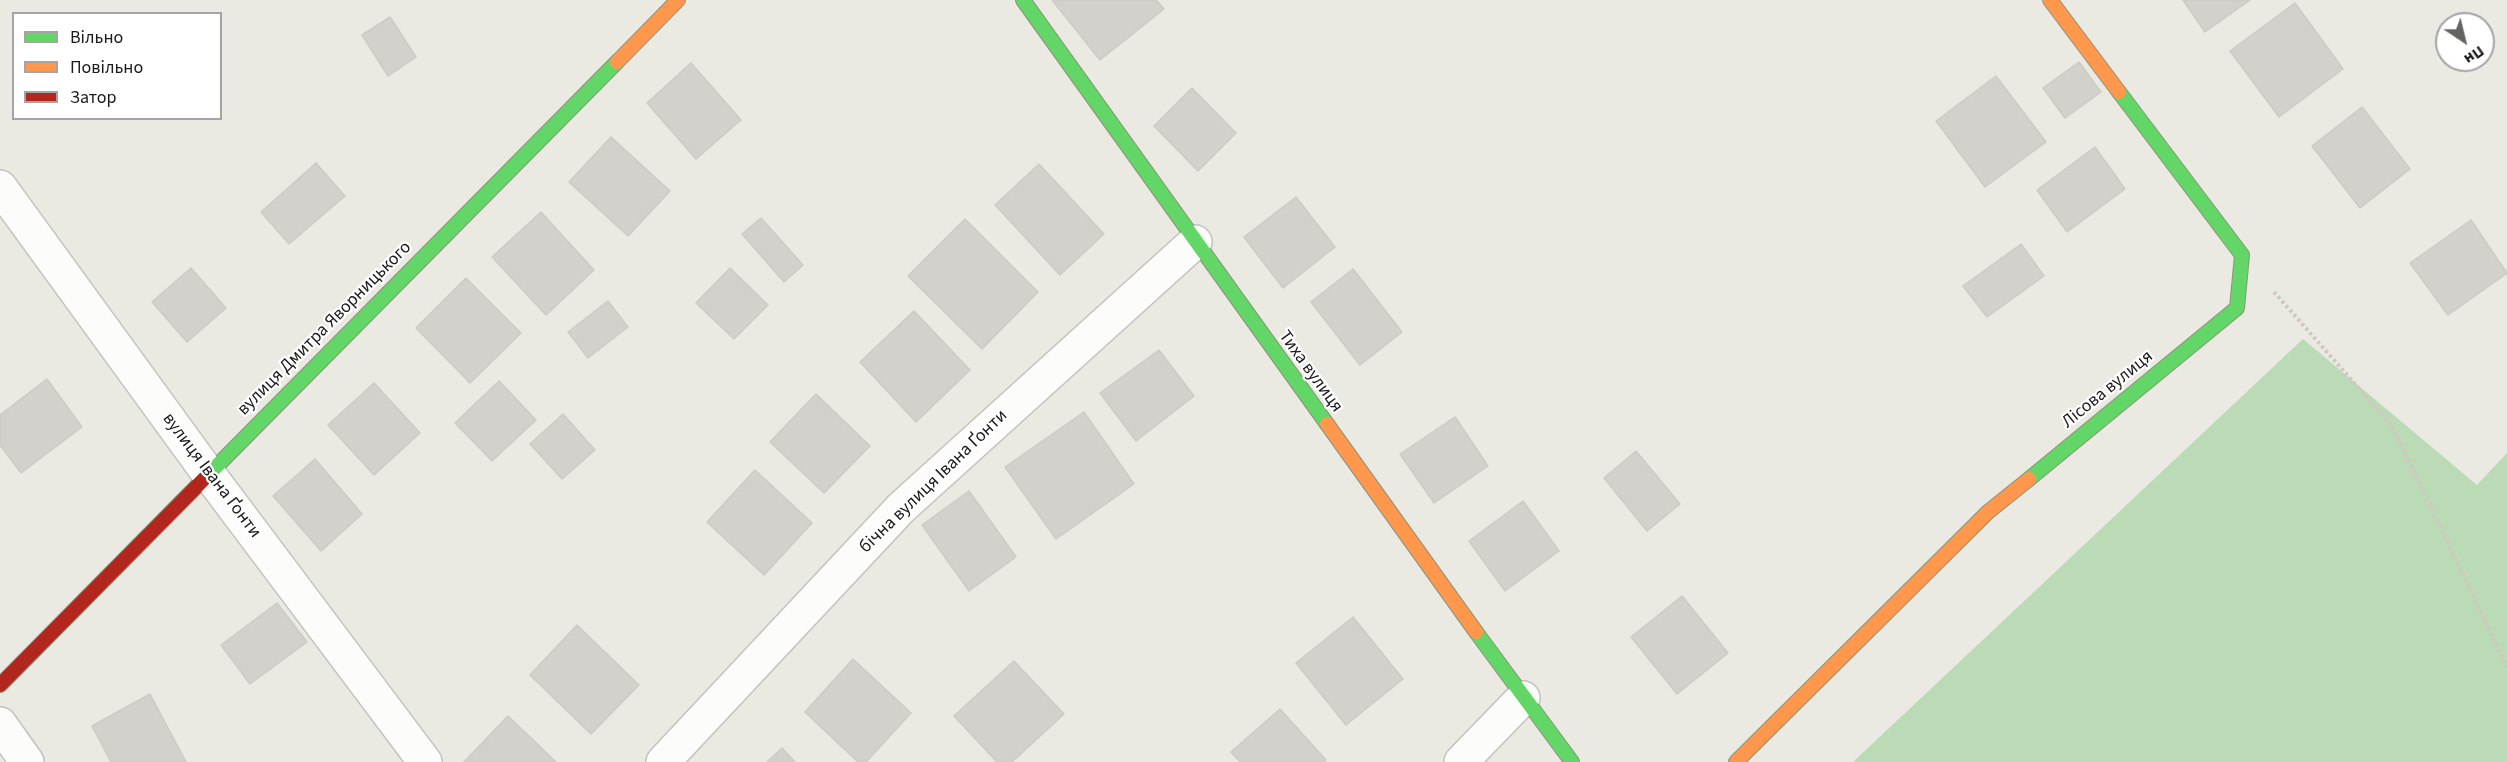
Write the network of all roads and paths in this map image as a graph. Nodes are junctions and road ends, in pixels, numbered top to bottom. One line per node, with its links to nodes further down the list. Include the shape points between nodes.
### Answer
1 (678, 0): 7 (street, вулиця Дмитра Яворницького)
2 (1023, 0): 5 (street, Тиха вулиця)
3 (2050, 0): 6 (street)
4 (0, 187): 7 (street, вулиця Івана Ґонти)
5 (1195, 242): 10 (street, Тиха вулиця); 14 (street, бічна вулиця Івана Ґонти, via 901,508)
6 (2242, 255): 8 (path, via 2392,426); 17 (street, Лісова вулиця, via 2237,308 1988,512)
7 (208, 473): 9 (street, вулиця Дмитра Яворницького); 13 (street, вулиця Івана Ґонти)
8 (2507, 667)
9 (0, 686)
10 (1523, 698): 15 (street); 16 (street, Тиха вулиця)
11 (0, 724): 12 (street)
12 (27, 762)
13 (425, 762)
14 (663, 762)
15 (1461, 762)
16 (1572, 762)
17 (1736, 762)

